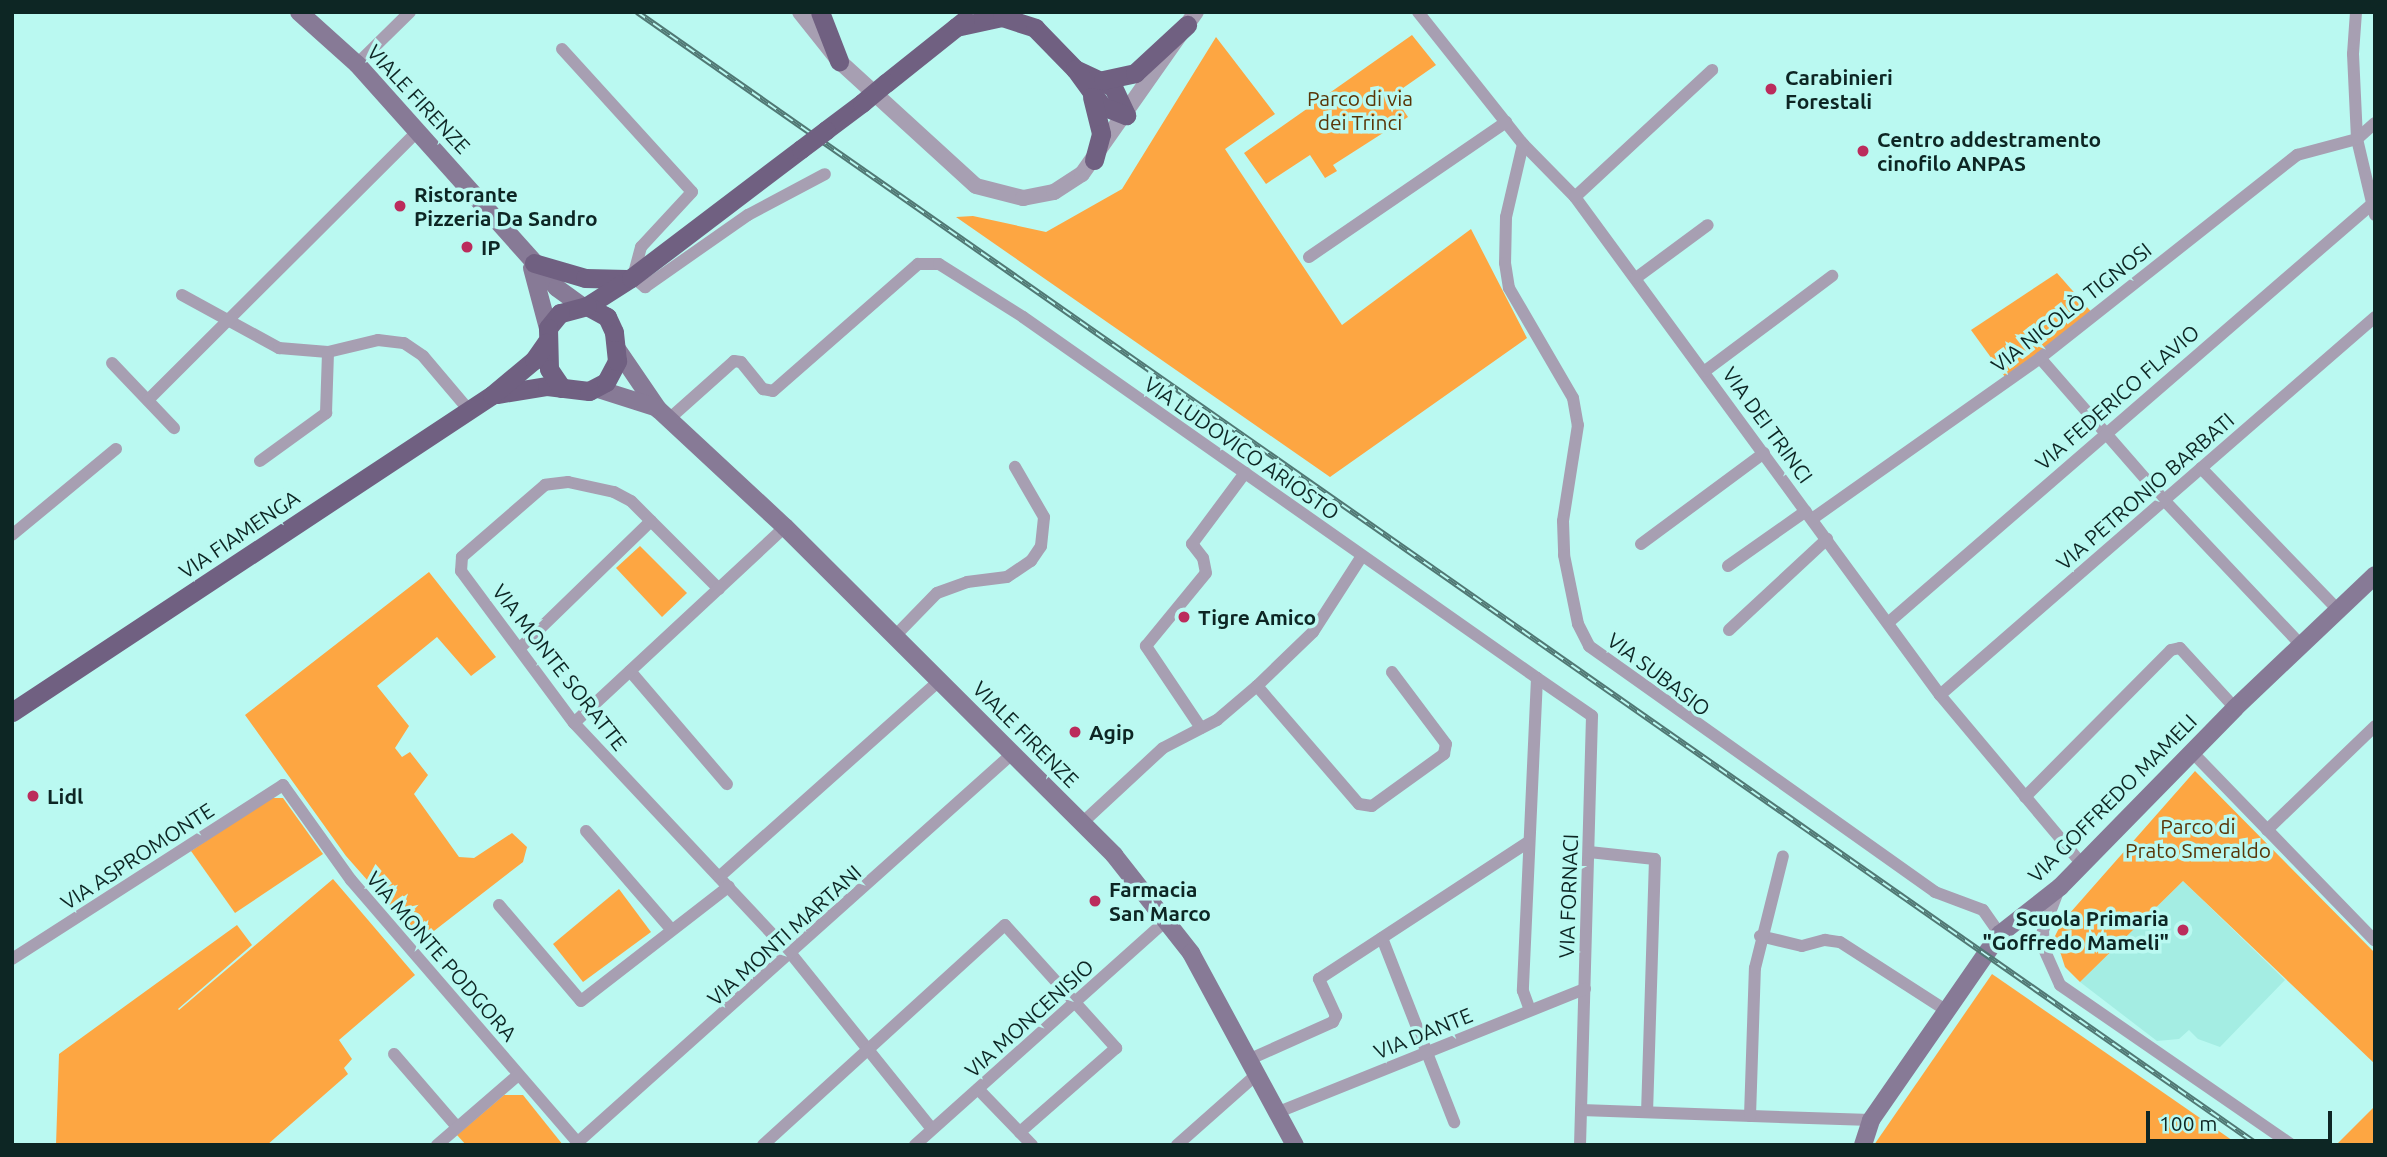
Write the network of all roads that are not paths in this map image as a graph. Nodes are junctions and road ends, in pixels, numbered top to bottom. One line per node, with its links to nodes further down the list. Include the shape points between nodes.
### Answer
1 (299, 12): 13 (main road, VIALE FIRENZE)
2 (410, 12): 13 (street)
3 (800, 12): 12 (street)
4 (820, 12): 12 (main road)
5 (975, 12): 9 (main road)
6 (1418, 12): 17 (street, VIA DEI TRINCI)
7 (2356, 12): 20 (street)
8 (1192, 19): 15 (main road, via 1135,73); 16 (street)
9 (959, 20): 10 (main road); 30 (main road, bridge, via 862,103)
10 (1032, 20): 15 (main road)
11 (562, 49): 30 (street, via 692,192 641,247)
12 (839, 61): 22 (street, via 976,186 991,193 1023,198 1055,192)
13 (358, 64): 19 (main road, VIALE FIRENZE)
14 (1712, 70): 24 (street)
15 (1097, 88): 16 (main road, via 1102,106); 22 (main road, via 1101,134)
16 (1126, 115): 22 (street)
17 (1506, 122): 21 (street, VIA DEI TRINCI); 27 (street)
18 (2375, 123): 20 (street)
19 (418, 131): 28 (main road, VIALE FIRENZE); 35 (street)
20 (2357, 139): 25 (street); 40 (street, VIA NICOLÒ TIGNOSI, via 2297,155)
21 (1523, 144): 24 (street, VIA DEI TRINCI); 102 (street, VIA SUBASIO, via 1506,217 1509,288 1573,398 1578,425 1563,521 1564,555 1577,624 1589,646 1935,892 1983,910)
22 (1094, 160)
23 (825, 174): 30 (street, via 748,215 645,287)
24 (1575, 197): 31 (street, VIA DEI TRINCI)
25 (2374, 209): 50 (street, VIA FEDERICO FLAVIO)
26 (1708, 225): 31 (street)
27 (1309, 257)
28 (530, 259): 30 (main road, via 585,278); 33 (main road, VIALE FIRENZE); 37 (main road, VIALE FIRENZE, via 543,296)
29 (1832, 276): 42 (street)
30 (632, 277): 33 (main road); 36 (main road, via 618,300)
31 (1636, 278): 42 (street, VIA DEI TRINCI)
32 (183, 295): 35 (street)
33 (584, 305): 36 (main road, VIALE FIRENZE, via 600,311); 37 (main road, via 561,313)
34 (2375, 317): 55 (street, VIA PETRONIO BARBATI)
35 (228, 322): 39 (street, via 279,348); 46 (street)
36 (612, 326): 38 (main road, VIALE FIRENZE)
37 (547, 335): 43 (main road, VIALE FIRENZE, via 550,369); 45 (main road, VIA FIAMENGA, via 528,366)
38 (617, 349): 44 (main road, via 613,372); 48 (main road, VIALE FIRENZE)
39 (328, 352): 47 (street, via 378,340 404,343 423,356); 53 (street, via 326,413)
40 (2040, 358): 50 (street); 58 (street, VIA NICOLÒ TIGNOSI)
41 (112, 363): 46 (street)
42 (1705, 371): 52 (street, VIA DEI TRINCI)
43 (562, 388): 44 (main road, VIALE FIRENZE); 45 (main road, VIA FIAMENGA, via 527,387)
44 (598, 389): 48 (main road, VIALE FIRENZE)
45 (492, 395): 47 (main road, VIA FIAMENGA)
46 (148, 400): 49 (street)
47 (468, 409): 81 (main road, VIA FIAMENGA)
48 (663, 414): 56 (street, VIA LUDOVICO ARIOSTO, via 727,364 741,362 762,389 773,391 918,264 929,261 1023,317); 60 (main road, VIALE FIRENZE)
49 (174, 428)
50 (2105, 432): 57 (street); 69 (street, VIA FEDERICO FLAVIO)
51 (116, 449): 61 (street)
52 (1764, 453): 58 (street, VIA DEI TRINCI); 63 (street)
53 (260, 461)
54 (1015, 467): 71 (street, via 1044,517 1041,547 1031,561 1007,577 967,582 937,593)
55 (2201, 468): 57 (street, VIA PETRONIO BARBATI); 68 (street)
56 (1245, 473): 64 (street, VIA LUDOVICO ARIOSTO); 84 (street, via 1192,544 1203,558 1206,573 1146,646)
57 (2164, 500): 73 (street); 79 (street, VIA PETRONIO BARBATI)
58 (1809, 515): 62 (street, VIA DEI TRINCI); 65 (street, VIA NICOLÒ TIGNOSI)
59 (651, 521): 67 (street); 72 (street); 72 (street, VIA MONTE SORATTE, via 614,492 568,482 545,485 463,557 461,571)
60 (785, 527): 67 (street); 71 (main road, VIALE FIRENZE)
61 (12, 535)
62 (1827, 539): 69 (street, VIA DEI TRINCI); 70 (street)
63 (1641, 544)
64 (1363, 556): 76 (street, VIA LUDOVICO ARIOSTO); 78 (street, via 1313,632)
65 (1728, 566)
66 (2375, 575): 68 (main road, VIA GOFFREDO MAMELI)
67 (719, 589): 74 (street)
68 (2339, 611): 73 (main road, VIA GOFFREDO MAMELI)
69 (1889, 622): 79 (street, VIA DEI TRINCI)
70 (1729, 630)
71 (895, 636): 77 (main road, VIALE FIRENZE)
72 (521, 648): 82 (street, VIA MONTE SORATTE)
73 (2303, 648): 80 (main road, VIA GOFFREDO MAMELI)
74 (630, 671): 82 (street); 87 (street)
75 (1392, 672): 78 (street, via 1446,744 1444,754 1372,806 1359,804)
76 (1537, 678): 93 (street); 94 (street, VIA FORNACI, via 1592,716)
77 (939, 681): 86 (main road, VIALE FIRENZE); 97 (street)
78 (1257, 686): 84 (street)
79 (1940, 695): 89 (street, VIA DEI TRINCI)
80 (2235, 708): 85 (main road, VIA GOFFREDO MAMELI); 89 (street, via 2180,648 2171,650)
81 (12, 712)
82 (574, 723): 97 (street, VIA MONTE SORATTE)
83 (2375, 726): 91 (street)
84 (1201, 728): 90 (street, via 1163,748)
85 (2191, 751): 91 (street); 96 (main road, VIA GOFFREDO MAMELI)
86 (1013, 753): 90 (main road, VIALE FIRENZE); 106 (street, VIA MONTI MARTANI)
87 (727, 784)
88 (282, 785): 107 (street, VIA ASPROMONTE); 116 (street, VIA MONTE PODGORA, via 351,880)
89 (2025, 797): 96 (street, VIA DEI TRINCI)
90 (1082, 823): 100 (main road, VIALE FIRENZE)
91 (2267, 830): 105 (street)
92 (586, 831): 101 (street)
93 (1528, 842): 104 (street); 110 (street, via 1523,991)
94 (1589, 852): 108 (street, VIA FORNACI); 119 (street, via 1655,859)
95 (1783, 856): 103 (street)
96 (2081, 863): 98 (main road, VIA GOFFREDO MAMELI)
97 (724, 881): 101 (street); 106 (street, VIA MONTE SORATTE)
98 (2060, 887): 102 (main road, VIA GOFFREDO MAMELI); 136 (street, via 2043,931 2044,949 2060,985)
99 (499, 905): 101 (street, via 581,1001)
100 (1167, 920): 109 (street, VIA MONCENISIO); 115 (main road, VIALE FIRENZE, via 1191,953)
101 (671, 929)
102 (2000, 934): 111 (main road, VIA GOFFREDO MAMELI)
103 (1760, 936): 111 (street, via 1802,946 1825,940 1840,942); 121 (street)
104 (1382, 938): 114 (street); 115 (street, via 1320,979 1336,1016 1333,1022)
105 (2375, 941)
106 (792, 954): 112 (street, VIA MONTE SORATTE); 127 (street, VIA MONTI MARTANI)
107 (12, 959)
108 (1585, 989): 110 (street, VIA DANTE); 118 (street, VIA FORNACI)
109 (1078, 1001): 112 (street, via 1005,925); 117 (street, VIA MONCENISIO); 126 (street, via 1116,1048)
110 (1530, 1010): 114 (street, VIA DANTE)
111 (1947, 1011): 122 (main road, VIA GOFFREDO MAMELI)
112 (870, 1052): 125 (street, VIA MONTE SORATTE); 129 (street)
113 (394, 1054): 124 (street)
114 (1427, 1054): 120 (street, VIA DANTE); 123 (street)
115 (1251, 1068): 120 (main road, VIALE FIRENZE); 132 (street)
116 (518, 1075): 124 (street); 127 (street, VIA MONTE PODGORA)
117 (978, 1089): 125 (street, VIA MONCENISIO); 126 (street)
118 (1581, 1110): 119 (street); 134 (street, VIA FORNACI)
119 (1647, 1112): 121 (street)
120 (1276, 1113): 133 (main road, VIALE FIRENZE)
121 (1750, 1116): 122 (street)
122 (1871, 1121): 135 (main road, VIA GOFFREDO MAMELI)
123 (1454, 1122)
124 (457, 1127): 128 (street)
125 (932, 1129): 130 (street, VIA MONCENISIO)
126 (1020, 1132): 131 (street)
127 (579, 1143)
128 (437, 1145)
129 (763, 1145)
130 (915, 1145)
131 (1032, 1145)
132 (1177, 1145)
133 (1295, 1145)
134 (1580, 1145)
135 (1863, 1145)
136 (2292, 1145)

